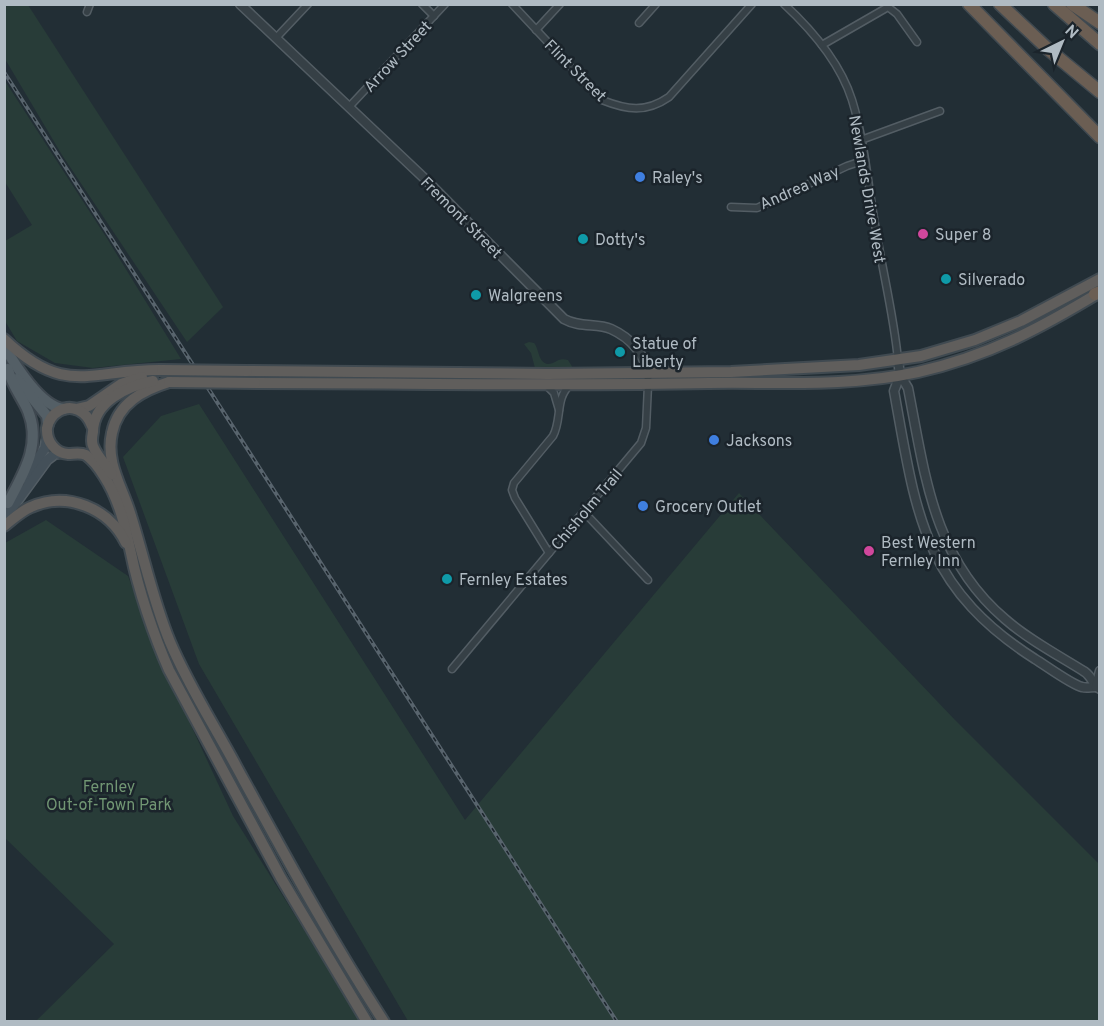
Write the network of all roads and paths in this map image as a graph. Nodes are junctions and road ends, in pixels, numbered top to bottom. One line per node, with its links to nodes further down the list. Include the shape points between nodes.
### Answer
1 (90, 4): 15 (street)
2 (240, 4): 20 (street, Fremont Street)
3 (308, 4): 20 (street)
4 (422, 4): 16 (street)
5 (445, 4): 16 (street, Arrow Street)
6 (512, 4): 19 (street, Flint Street)
7 (560, 4): 19 (street)
8 (656, 4): 17 (street)
9 (752, 4): 19 (street, Flint Street, via 669,98 647,108 622,108 602,100)
10 (784, 4): 23 (street, Newlands Drive West)
11 (969, 4): 27 (highway)
12 (1000, 4): 24 (highway)
13 (1054, 4): 22 (highway)
14 (1072, 4): 18 (highway)
15 (87, 12)
16 (434, 16): 25 (street, Arrow Street)
17 (639, 23)
18 (1100, 23)
19 (536, 30)
20 (276, 38): 25 (street, Fremont Street)
21 (917, 42): 23 (street, via 888,7)
22 (1100, 44)
23 (822, 45): 28 (street, Newlands Drive West, via 852,98)
24 (1100, 92)
25 (349, 107): 38 (street, Fremont Street, via 564,319 610,328 640,352)
26 (940, 111): 28 (street)
27 (1100, 137)
28 (861, 140): 29 (street, Newlands Drive West)
29 (865, 160): 30 (street, Andrea Way, via 757,208); 35 (street, Newlands Drive West)
30 (732, 207)
31 (1100, 279): 35 (highway, via 984,337)
32 (1098, 293): 39 (highway, via 1011,342 958,362)
33 (4, 339): 37 (highway, via 31,362 62,375 84,377)
34 (4, 346): 44 (main road, via 41,395 53,407)
35 (898, 360): 38 (highway, via 839,367); 39 (street)
36 (6, 366): 47 (main road, via 47,416); 55 (main road, via 28,411 33,438 27,465)
37 (162, 370): 38 (highway, bridge); 45 (highway, via 125,382 89,406)
38 (648, 373): 43 (street, Fremont Street)
39 (900, 375): 43 (highway, via 839,381); 62 (street, via 894,391 918,514 939,562); 63 (street, via 908,388 932,507 942,535 962,572)
40 (169, 382): 41 (highway, bridge); 48 (highway, via 150,382 125,390 102,406); 54 (highway, via 140,393 119,415 110,452)
41 (546, 385): 42 (highway); 46 (street, via 554,393)
42 (570, 385): 43 (highway); 46 (street, via 562,393)
43 (648, 385): 49 (street, Fremont Street)
44 (64, 409): 45 (highway); 47 (highway, via 54,414)
45 (76, 409): 48 (highway, via 86,415)
46 (559, 410): 60 (street, via 553,436 512,490)
47 (48, 424): 50 (highway)
48 (92, 426): 51 (highway)
49 (646, 428): 56 (street, Chisholm Trail, via 641,443)
50 (47, 436): 52 (highway, via 53,447); 55 (main road, via 45,448)
51 (92, 437): 53 (highway, via 86,447); 54 (highway, via 95,450)
52 (63, 453): 53 (highway); 57 (main road, via 47,460)
53 (75, 453): 59 (highway, via 84,454 93,462 110,485)
54 (118, 481): 68 (highway, via 169,639)
55 (6, 506)
56 (584, 512): 60 (street, Chisholm Trail); 61 (street)
57 (4, 519)
58 (4, 526): 59 (highway, via 29,507 48,501 69,501 90,507 113,523)
59 (130, 551): 67 (highway, via 161,651)
60 (549, 553): 64 (street, Chisholm Trail)
61 (648, 580)
62 (969, 606): 63 (street, via 981,612); 66 (street, via 997,633 1080,687)
63 (995, 610): 66 (street, via 1023,633 1089,674)
64 (452, 669)
65 (1100, 671): 66 (street)
66 (1098, 687)
67 (183, 696): 68 (highway, via 212,738); 70 (highway)
68 (225, 745): 69 (highway)
69 (326, 928): 70 (highway, via 330,946 345,975); 71 (highway)
70 (344, 985): 71 (highway); 72 (highway)
71 (375, 1009): 73 (highway)
72 (367, 1022)
73 (384, 1022)

